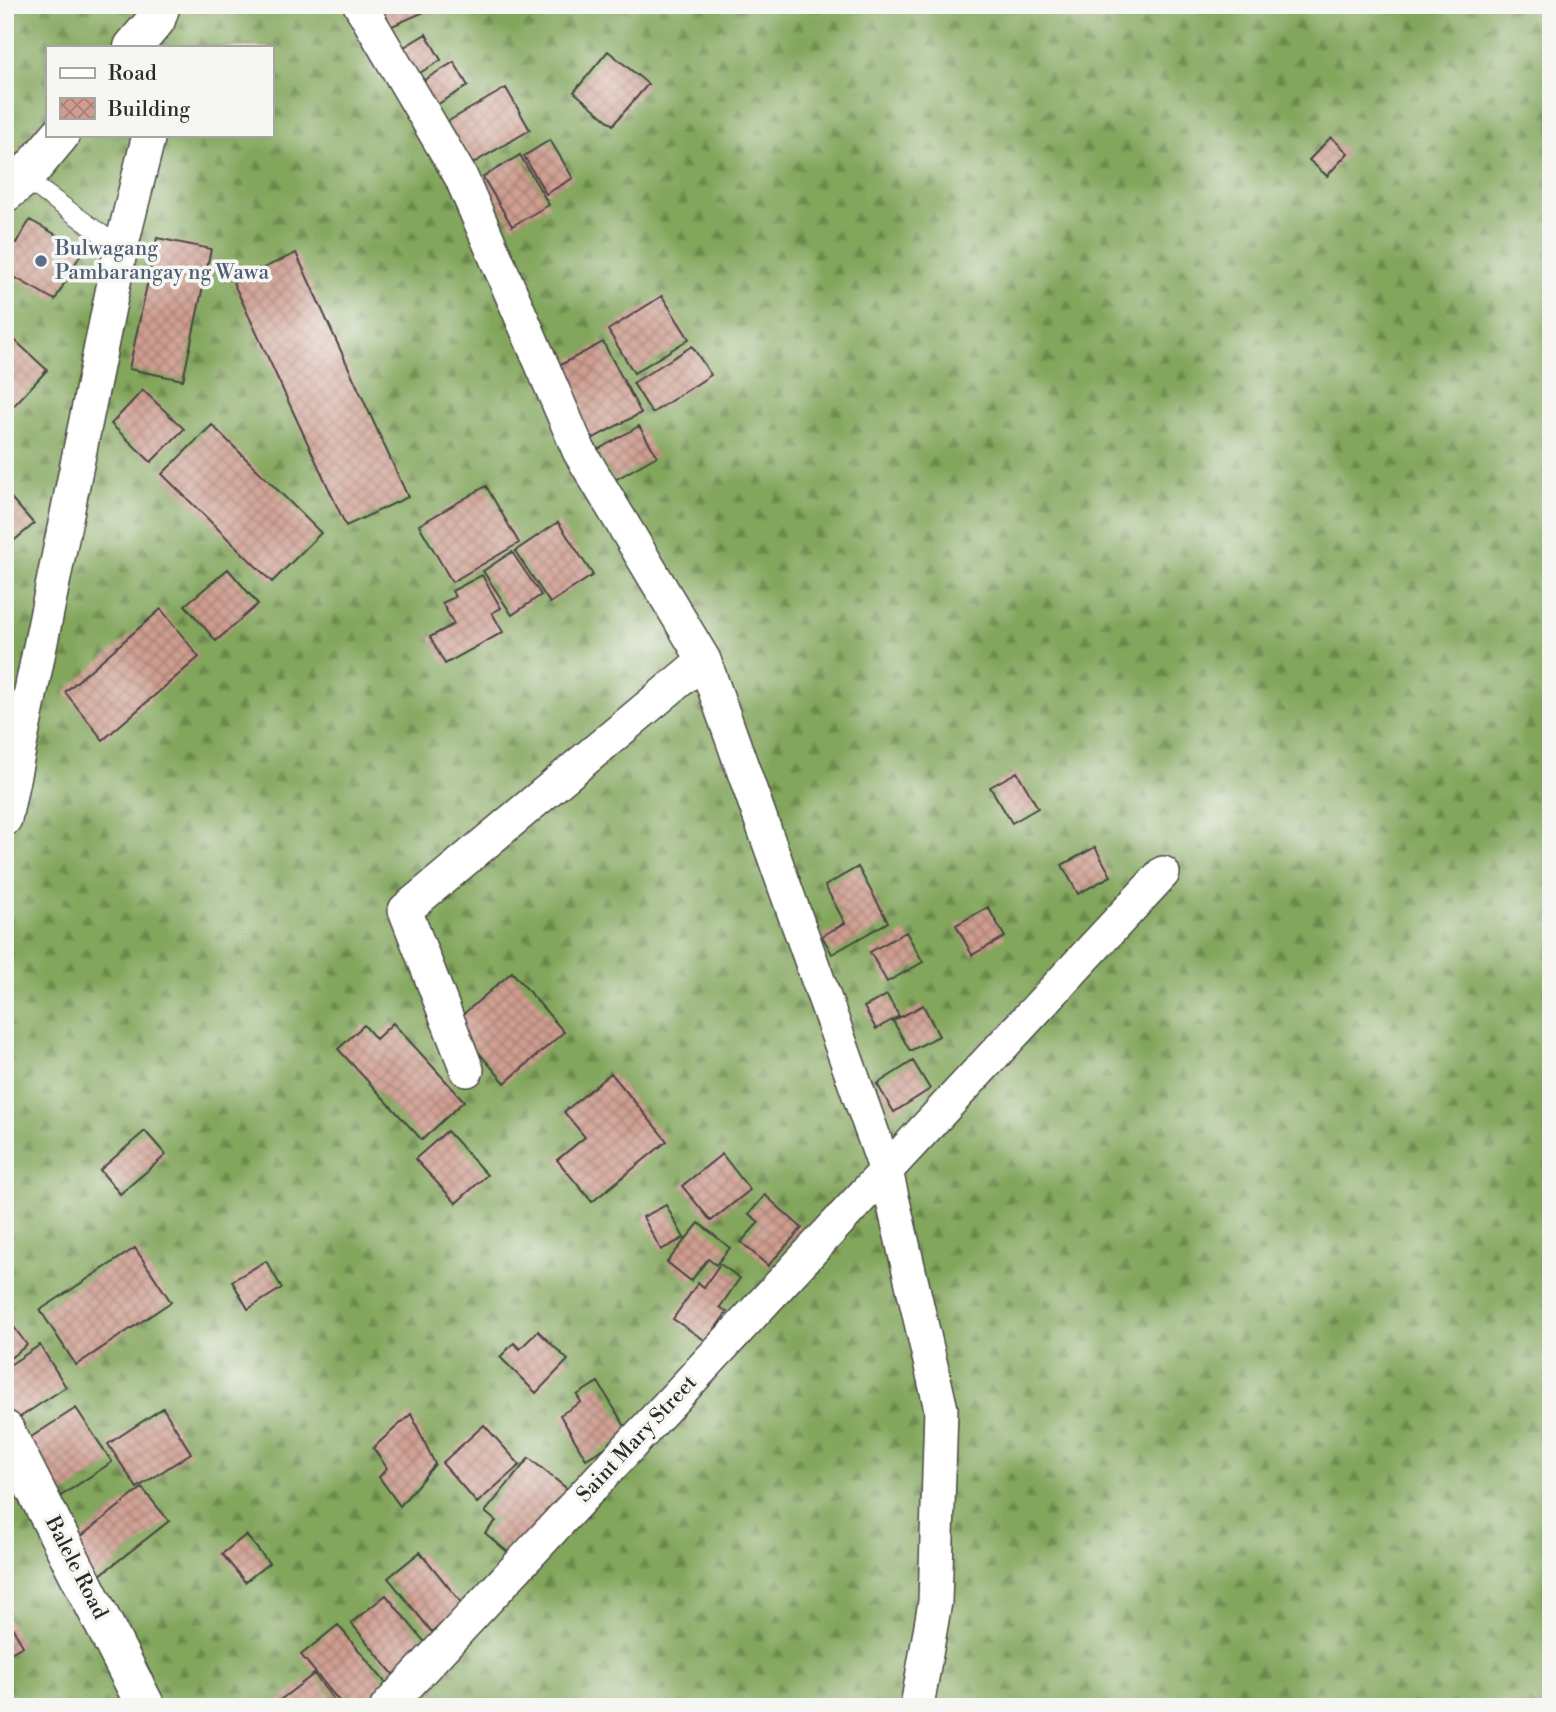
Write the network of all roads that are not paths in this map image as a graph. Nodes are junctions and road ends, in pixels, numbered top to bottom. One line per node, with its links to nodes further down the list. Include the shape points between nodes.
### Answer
1 (360, 5): 6 (street, via 461,177 579,451)
2 (59, 136): 4 (street)
3 (149, 136): 5 (street)
4 (14, 186): 5 (lane)
5 (121, 248): 7 (street)
6 (704, 660): 9 (street, via 405,910); 10 (street)
7 (5, 819)
8 (1163, 873): 10 (street, Saint Mary Street)
9 (467, 1070)
10 (886, 1171): 13 (street, Saint Mary Street); 14 (street, via 941,1409 935,1602)
11 (5, 1430): 12 (street, Balele Road)
12 (146, 1707)
13 (387, 1707)
14 (917, 1707)

